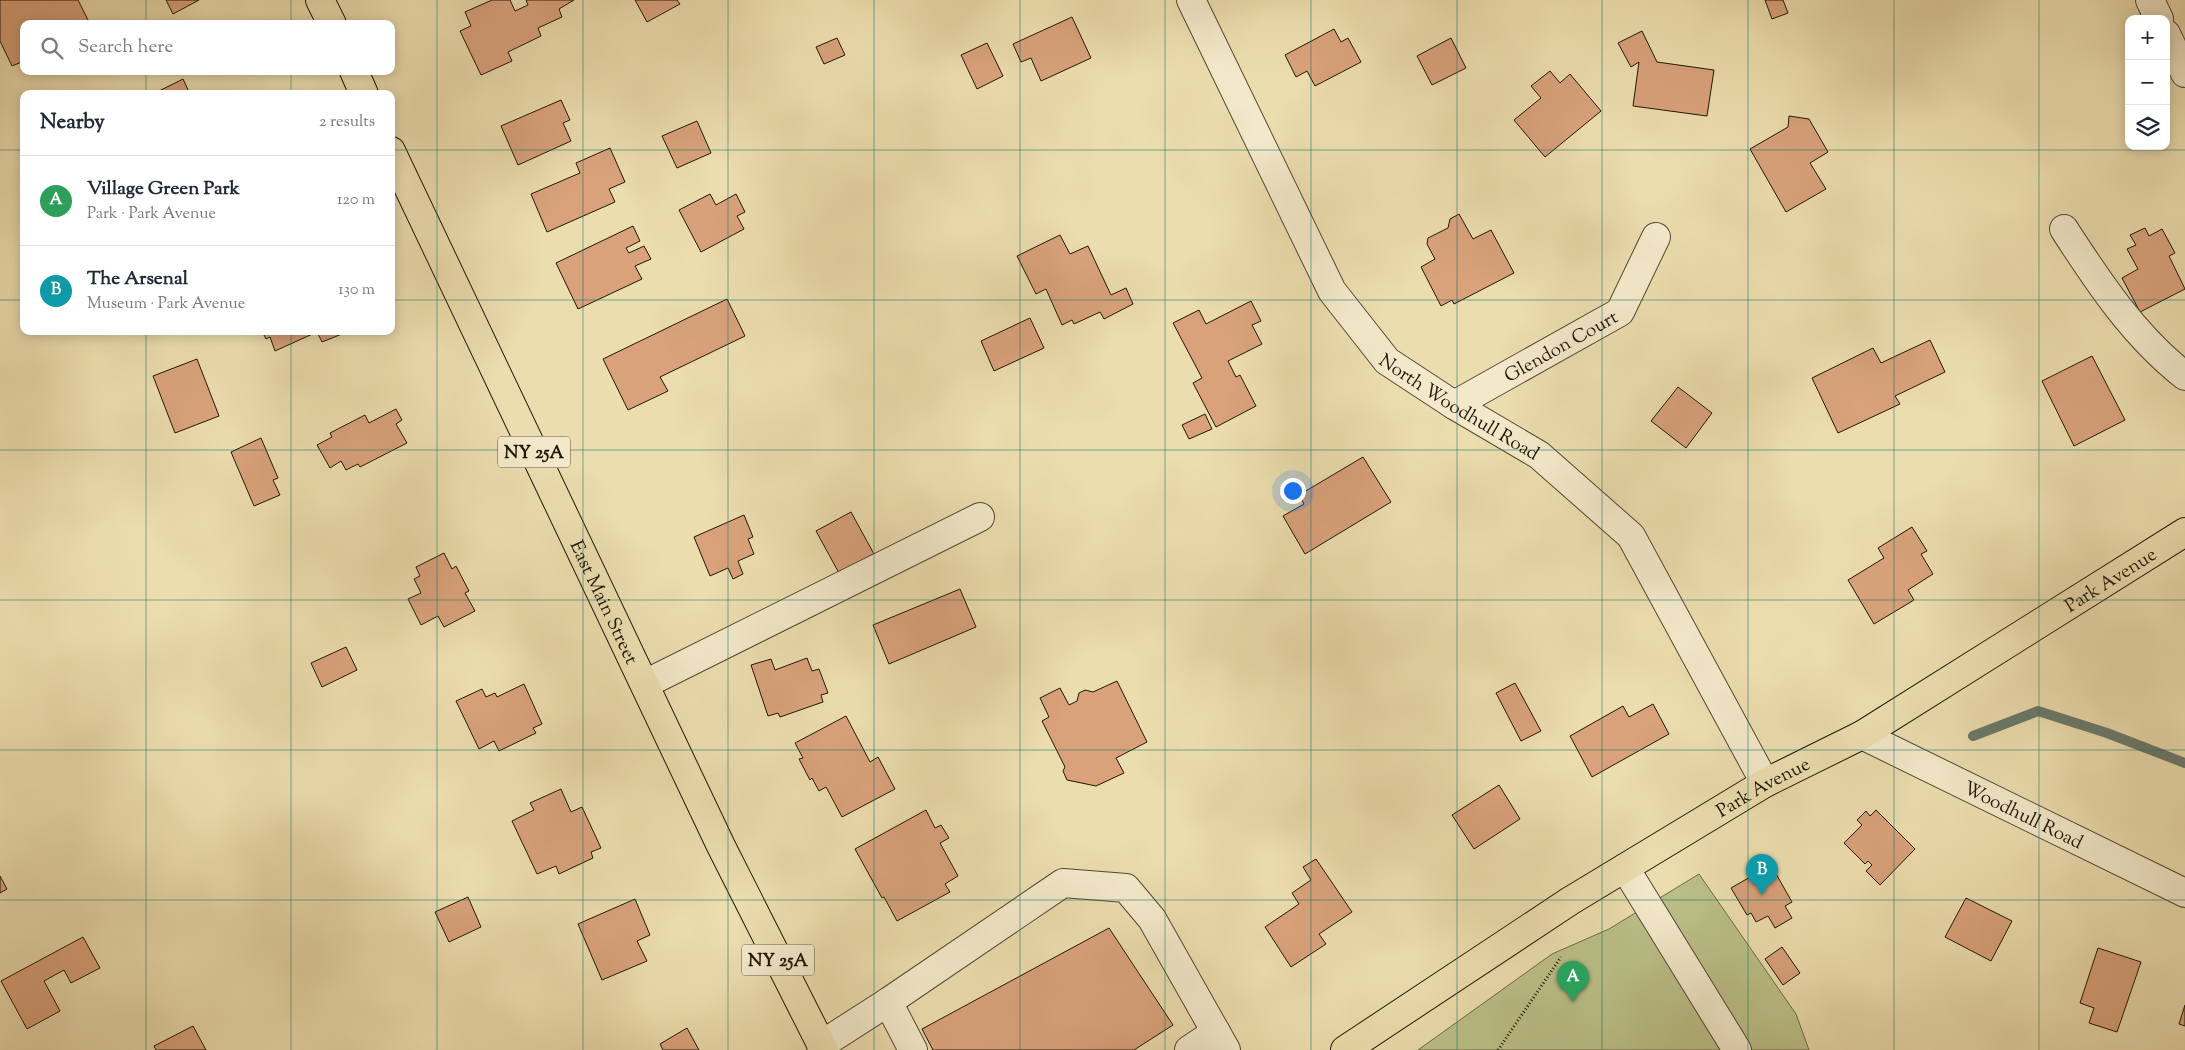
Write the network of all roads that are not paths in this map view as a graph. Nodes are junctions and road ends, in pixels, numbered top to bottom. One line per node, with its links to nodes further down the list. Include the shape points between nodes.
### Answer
1 (320, 0): 5 (main road)
2 (1191, 0): 14 (street, North Woodhull Road, via 1332,291 1387,360)
3 (2150, 0): 4 (street)
4 (2157, 15)
5 (330, 20)
6 (2170, 42): 7 (street)
7 (2185, 73)
8 (356, 75): 9 (main road)
9 (362, 90)
10 (395, 159): 17 (main road, East Main Street / NY 25A)
11 (2064, 229): 13 (street, via 2099,284 2136,331)
12 (1656, 237): 14 (street, Glendon Court, via 1620,312)
13 (2185, 376)
14 (1454, 406): 19 (street, North Woodhull Road, via 1539,455 1631,536)
15 (980, 516): 17 (street)
16 (2185, 532): 18 (main road, Park Avenue)
17 (645, 684): 24 (main road, East Main Street / NY 25A, via 721,846)
18 (1862, 735): 19 (main road, Park Avenue); 21 (street, Woodhull Road)
19 (1765, 783): 20 (main road, Park Avenue)
20 (1625, 868): 27 (main road, Park Avenue); 28 (street)
21 (2185, 892)
22 (888, 1002): 23 (street, via 1063,883 1126,888 1152,919); 24 (street); 25 (street)
23 (1221, 1041): 26 (street)
24 (822, 1047)
25 (913, 1050)
26 (1190, 1050)
27 (1346, 1050)
28 (1738, 1050)

